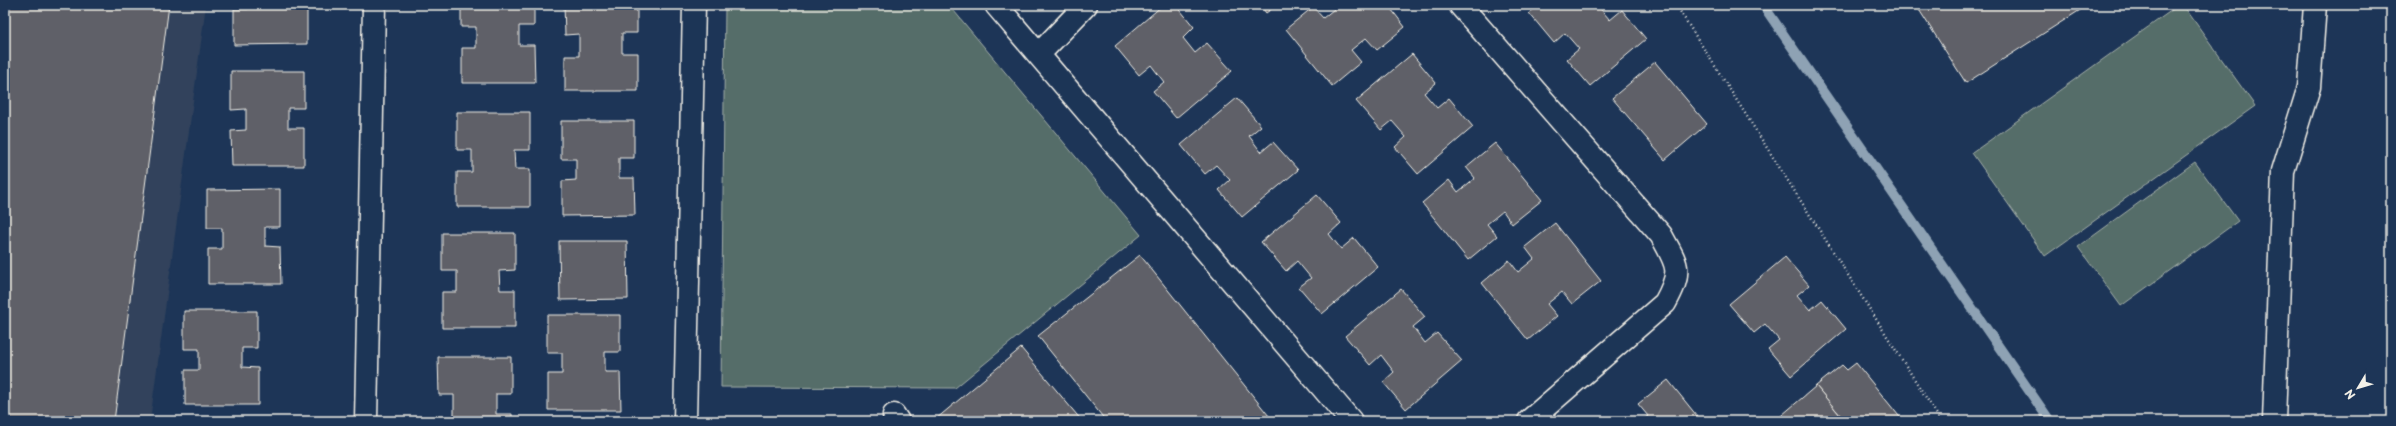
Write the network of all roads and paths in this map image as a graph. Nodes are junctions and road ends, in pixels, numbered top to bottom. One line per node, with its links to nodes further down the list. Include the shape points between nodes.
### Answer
1 (374, 5): 9 (street)
2 (694, 5): 10 (street)
3 (996, 5): 8 (street)
4 (1086, 5): 8 (street)
5 (1460, 5): 12 (street, via 1661,235 1676,263 1677,282 1665,303)
6 (1676, 5): 13 (path)
7 (2315, 5): 14 (street, via 2310,87 2283,171)
8 (1039, 54): 11 (street)
9 (366, 421)
10 (685, 421)
11 (1351, 421)
12 (1529, 421)
13 (1941, 421)
14 (2274, 421)

